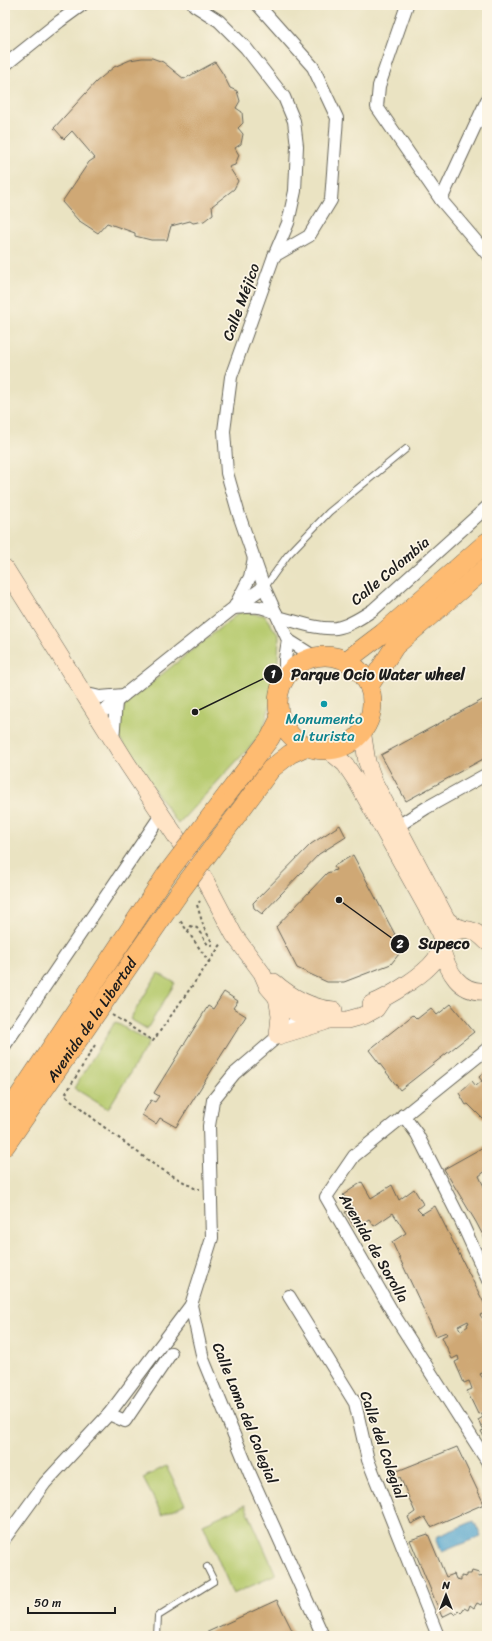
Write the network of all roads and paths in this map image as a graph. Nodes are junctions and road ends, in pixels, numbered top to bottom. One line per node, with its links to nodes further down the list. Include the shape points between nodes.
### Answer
1 (82, 5): 5 (street)
2 (194, 5): 9 (street, Calle Méjico, via 219,20 246,48 284,97 294,121 297,146 295,191 288,223)
3 (258, 5): 9 (street, via 313,67 337,118 331,200 309,236)
4 (407, 5): 7 (street, via 379,86 377,107)
5 (5, 65)
6 (487, 100): 7 (street)
7 (441, 200): 8 (street)
8 (487, 254)
9 (274, 256): 13 (street, Calle Méjico, via 231,377 224,431 227,474)
10 (406, 449): 16 (lane, via 329,512 287,556)
11 (487, 507): 18 (street, Calle Colombia, via 372,610 355,621 336,628 316,627)
12 (487, 542): 21 (main road, via 388,629)
13 (254, 557): 16 (street, Calle Méjico); 17 (street, via 250,577)
14 (487, 567): 23 (main road, via 395,646)
15 (5, 568): 24 (main road)
16 (264, 587): 17 (street); 18 (street, Calle Méjico)
17 (233, 608): 18 (street, Calle Colombia, via 263,607); 25 (street)
18 (277, 615): 19 (street, Calle Méjico)
19 (288, 640): 20 (street); 22 (street)
20 (315, 657): 21 (main road, via 331,656); 22 (main road, via 300,662)
21 (346, 661): 23 (main road, via 355,667)
22 (285, 677): 27 (main road, via 280,686 277,702)
23 (369, 686): 28 (main road, via 372,701 370,716)
24 (83, 693): 25 (street); 26 (main road)
25 (120, 698): 26 (street); 29 (street)
26 (97, 716): 29 (main road)
27 (280, 718): 30 (main road, via 286,730); 57 (main road, Avenida de la Libertad, bridge, via 270,738 166,875)
28 (362, 730): 31 (main road, via 353,740 341,747); 34 (main road, via 367,762 375,784)
29 (113, 740): 33 (main road)
30 (307, 746): 31 (main road); 36 (main road, Avenida de la Libertad, bridge, via 290,754 272,769)
31 (327, 749): 41 (main road, via 345,764 357,782 436,924)
32 (487, 774): 34 (street)
33 (161, 815): 35 (main road); 54 (street)
34 (398, 826): 37 (main road, via 447,920)
35 (207, 885): 38 (main road); 39 (path, via 197,906 212,945 208,945 197,928 190,926)
36 (174, 900): 39 (path); 58 (main road, Avenida de la Libertad)
37 (464, 929): 40 (main road, via 472,930); 41 (main road, via 448,935)
38 (232, 931): 42 (path); 45 (main road, via 262,973 268,987)
39 (188, 932): 42 (path)
40 (487, 942)
41 (442, 945): 43 (main road, via 435,960); 44 (main road, via 444,958)
42 (209, 962): 49 (path, via 153,1041)
43 (422, 975): 44 (main road); 47 (main road)
44 (454, 978): 46 (main road, via 468,989)
45 (280, 994): 48 (main road, via 332,1010); 50 (main road, via 285,1007); 52 (main road)
46 (486, 994)
47 (382, 1000): 48 (main road); 51 (main road, via 376,1008 365,1014 347,1020)
48 (356, 1008): 50 (main road, via 343,1014 309,1009)
49 (112, 1015)
50 (300, 1015): 51 (main road); 52 (street)
51 (332, 1020): 52 (main road)
52 (278, 1036): 59 (street, via 234,1074 214,1100 209,1126)
53 (96, 1042): 59 (path, via 65,1095 156,1166 196,1189)
54 (5, 1044)
55 (487, 1049): 56 (street, Avenida de Sorolla)
56 (403, 1115): 60 (street, via 417,1134); 65 (street, Avenida de Sorolla, via 354,1156 326,1197 396,1318)
57 (5, 1117)
58 (5, 1146)
59 (211, 1190): 62 (street, via 212,1238)
60 (487, 1278)
61 (289, 1296): 70 (street, Calle del Colegial, via 355,1403 368,1460)
62 (191, 1305): 64 (street); 69 (street, Calle Loma del Colegial, via 204,1359 250,1474)
63 (171, 1353): 64 (street, via 125,1421)
64 (109, 1414): 66 (street, via 45,1483)
65 (487, 1461)
66 (5, 1538)
67 (207, 1567): 68 (lane, via 214,1581 158,1616)
68 (157, 1636)
69 (322, 1636)
70 (438, 1636)

